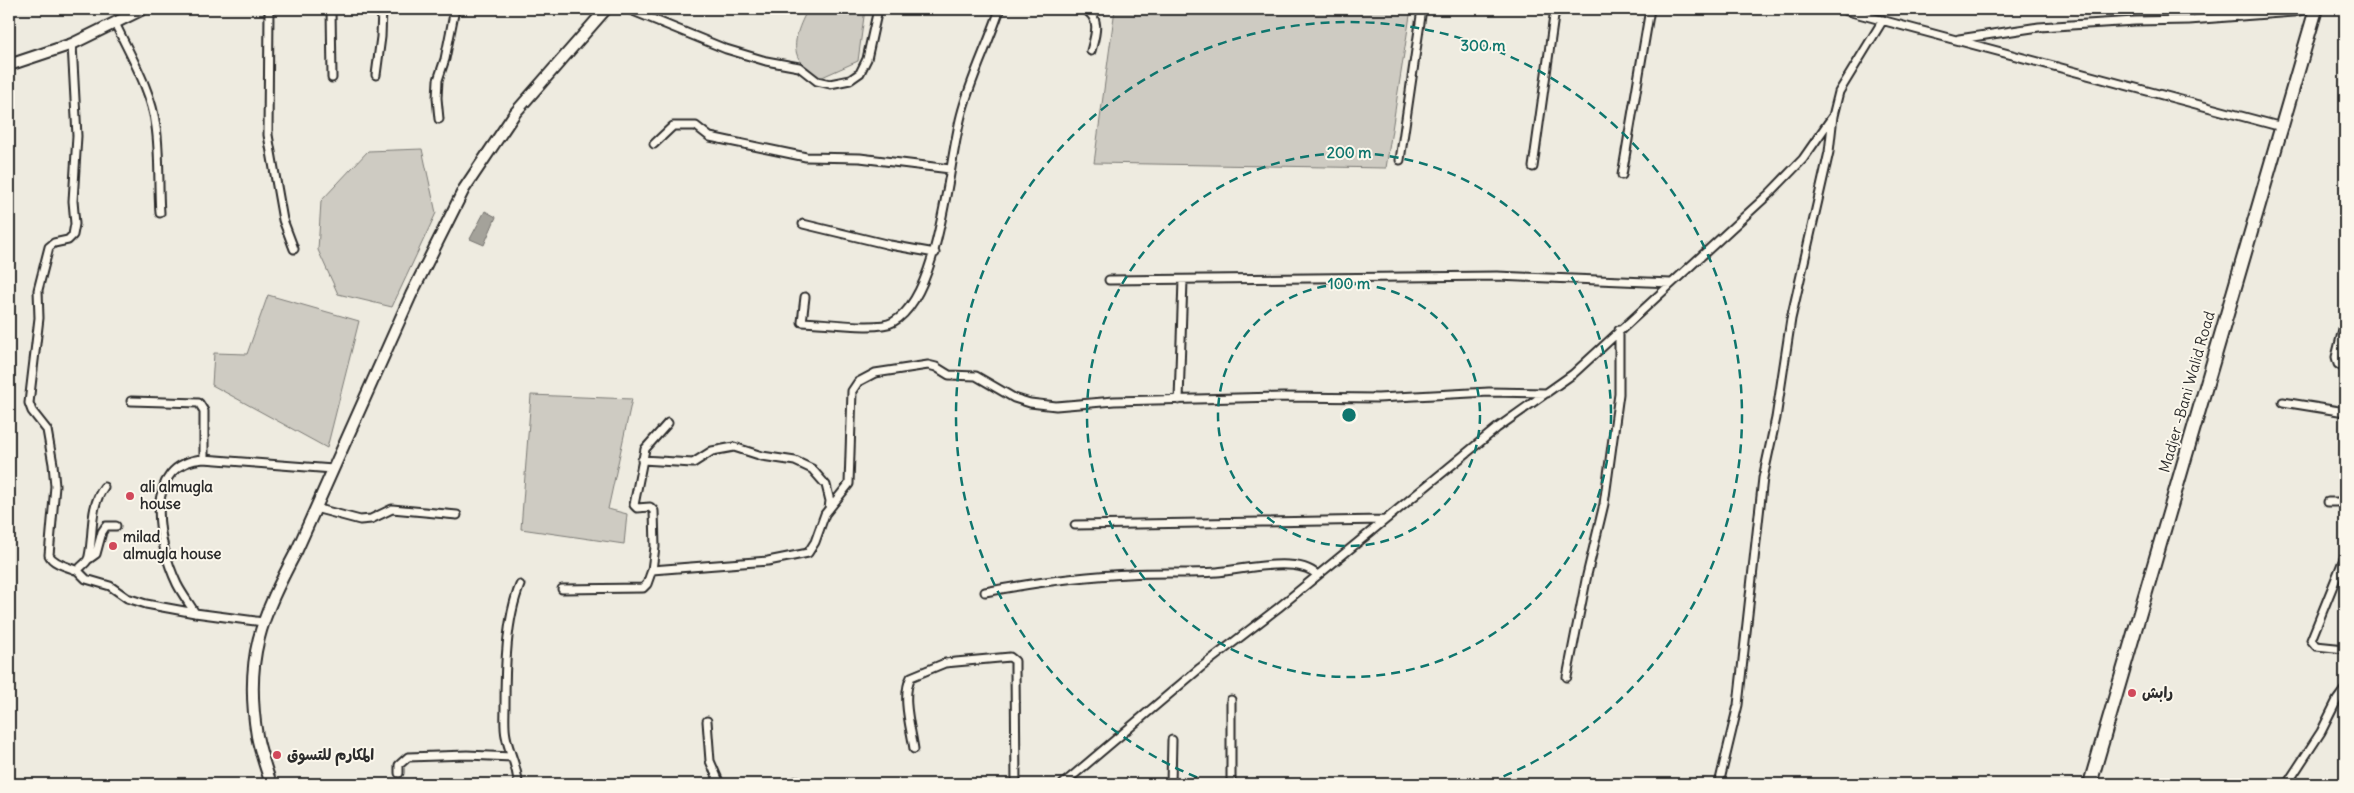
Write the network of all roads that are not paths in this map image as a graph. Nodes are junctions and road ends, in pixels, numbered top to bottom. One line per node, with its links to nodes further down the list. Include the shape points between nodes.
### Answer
1 (143, 9): 18 (street)
2 (269, 9): 35 (street, via 268,135 283,220)
3 (332, 9): 24 (street)
4 (382, 9): 23 (street)
5 (455, 9): 26 (street, via 438,80)
6 (606, 9): 52 (street, via 515,114 464,189 411,295)
7 (628, 9): 8 (street, via 716,46 766,61 793,65 817,81 830,84 850,80 860,73 867,59)
8 (878, 9)
9 (1000, 9): 31 (street, via 966,98)
10 (1084, 9): 21 (street, via 1095,20 1096,32)
11 (1422, 9): 29 (street)
12 (1555, 9): 30 (street)
13 (1650, 9): 32 (street)
14 (1840, 9): 17 (street)
15 (2309, 9): 19 (street, via 2189,20 2039,26)
16 (2316, 9): 27 (highway, Madjer -Bani Walid Road)
17 (1883, 20): 19 (street); 25 (street, via 1839,92)
18 (115, 23): 20 (street); 33 (street, via 152,110 156,128)
19 (1956, 39): 27 (street)
20 (72, 44): 22 (street); 65 (street, via 77,136 73,201 75,224 73,235 68,240 49,247 38,290 40,318 28,403 46,427 53,464 55,486 49,555 57,563)
21 (1091, 51)
22 (9, 65)
23 (376, 75)
24 (332, 78)
25 (1833, 116): 39 (street, via 1803,159); 90 (street, via 1830,152 1791,319 1763,478 1738,705)
26 (439, 119)
27 (2282, 127): 91 (highway, Madjer -Bani Walid Road)
28 (654, 144): 31 (street, via 673,126 692,126 706,135 728,142 806,157 851,158)
29 (1400, 160)
30 (1533, 167)
31 (950, 169): 36 (street)
32 (1622, 175)
33 (160, 213)
34 (803, 224): 36 (street)
35 (294, 249)
36 (935, 253): 40 (street, via 914,298 900,317 886,325 802,322)
37 (1109, 280): 38 (street)
38 (1183, 280): 39 (street, via 1497,276); 46 (street)
39 (1672, 283): 42 (street)
40 (805, 297)
41 (2345, 321): 43 (street, via 2336,356 2338,364)
42 (1619, 330): 44 (street, via 1573,374); 73 (street, via 1619,394 1604,504)
43 (2345, 369)
44 (1547, 393): 46 (street); 59 (street, via 1497,428)
45 (130, 400): 50 (street, via 199,403 204,412)
46 (1179, 400): 57 (street, via 1056,406 1014,398 976,376 949,375 928,365 875,374 858,382 852,391 849,484)
47 (2282, 402): 48 (street)
48 (2345, 412)
49 (668, 423): 51 (street, via 646,446)
50 (204, 459): 52 (street); 70 (street, via 181,463 169,473 160,503 162,537 177,583)
51 (642, 460): 57 (street, via 693,463 712,451 734,447 762,456 795,461 812,469 826,485 830,501); 64 (street, via 634,505 637,508 650,507 654,511)
52 (333, 469): 56 (street)
53 (104, 488): 63 (street, via 98,495 94,511)
54 (2328, 502): 55 (street)
55 (2345, 502)
56 (315, 508): 58 (street, via 360,520 371,519 392,509); 71 (street)
57 (828, 510): 64 (street, via 813,548 804,555)
58 (457, 515)
59 (1385, 520): 61 (street); 66 (street)
60 (116, 526): 63 (street, via 106,526 96,554)
61 (1075, 526)
62 (2345, 556): 72 (street, via 2310,640 2316,646)
63 (89, 559): 65 (street)
64 (652, 570): 68 (street, via 643,588)
65 (78, 571): 70 (street, via 86,579 110,586 127,598)
66 (1317, 575): 69 (street, via 1298,566 1277,566 1058,580); 87 (street, via 1200,668)
67 (520, 585): 79 (street, via 513,609 506,668 505,734)
68 (562, 590)
69 (985, 592)
70 (195, 613): 71 (street)
71 (263, 622): 82 (street, via 254,651 252,690 257,738)
72 (2345, 649)
73 (1567, 677)
74 (2345, 689): 92 (street)
75 (1231, 700): 89 (street)
76 (707, 721): 84 (street, via 710,762)
77 (1172, 740): 88 (street)
78 (914, 749): 86 (street, via 908,705 911,677 945,663 1010,657 1015,670)
79 (512, 757): 80 (street, via 408,757 399,765); 83 (street)
80 (399, 773)
81 (798, 781): 85 (street)
82 (270, 784)
83 (518, 784)
84 (720, 784)
85 (786, 784)
86 (1016, 784)
87 (1063, 784)
88 (1171, 784)
89 (1231, 784)
90 (1719, 784)
91 (2090, 784)
92 (2287, 784)

